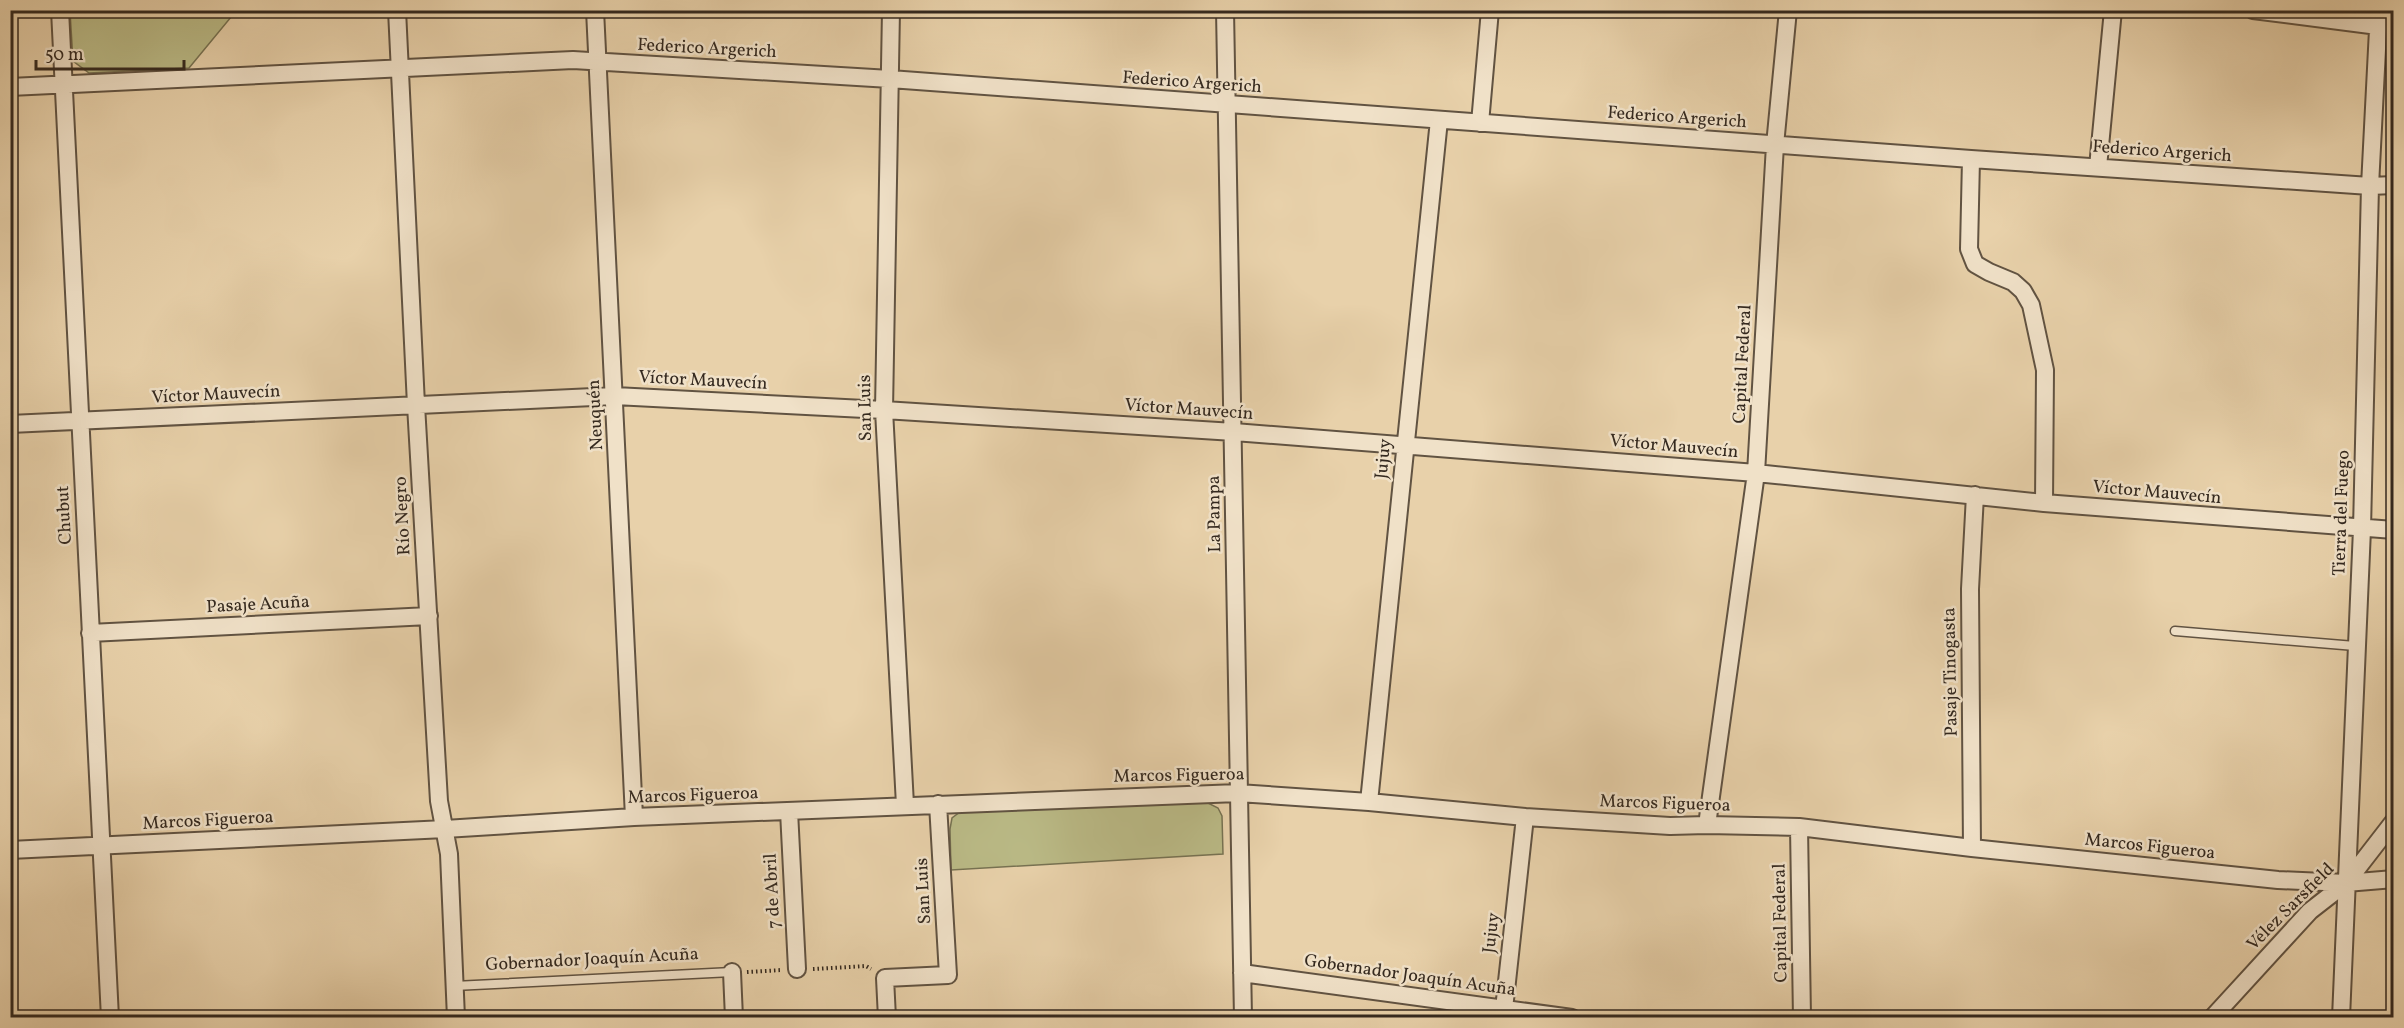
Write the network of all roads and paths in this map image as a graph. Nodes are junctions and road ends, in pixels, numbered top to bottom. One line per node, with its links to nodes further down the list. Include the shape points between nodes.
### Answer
1 (60, 10): 14 (street, Chubut)
2 (397, 10): 12 (street, Río Negro)
3 (595, 10): 11 (street, Neuquén)
4 (891, 10): 13 (street, San Luis)
5 (1225, 10): 16 (street, La Pampa)
6 (1490, 10): 18 (street)
7 (1788, 10): 19 (street, Capital Federal)
8 (2113, 10): 21 (street)
9 (2253, 10): 10 (street)
10 (2379, 18): 23 (street, Tierra del Fuego)
11 (598, 61): 12 (street, Federico Argerich); 13 (street, Federico Argerich); 24 (street, Neuquén)
12 (400, 70): 14 (street, Federico Argerich); 25 (street, Río Negro)
13 (890, 79): 16 (street, Federico Argerich); 26 (street, San Luis)
14 (65, 84): 15 (street, Federico Argerich); 27 (street, Chubut)
15 (10, 87)
16 (1227, 105): 17 (street, Federico Argerich); 29 (street, La Pampa)
17 (1439, 120): 18 (street, Federico Argerich); 30 (street, Jujuy)
18 (1480, 123): 19 (street, Federico Argerich)
19 (1776, 145): 20 (street, Federico Argerich); 31 (street, Capital Federal)
20 (1971, 159): 21 (street, Federico Argerich); 33 (street, via 1969,249 1975,264 2023,291 2031,305 2045,370)
21 (2098, 167): 23 (street, Federico Argerich)
22 (2394, 185): 23 (street, Federico Argerich)
23 (2370, 186): 34 (street, Tierra del Fuego)
24 (615, 396): 25 (street, Víctor Mauvecín); 26 (street, Víctor Mauvecín); 46 (street, Neuquén)
25 (416, 405): 27 (street, Víctor Mauvecín); 36 (street, Río Negro)
26 (884, 410): 29 (street, Víctor Mauvecín); 43 (street, San Luis)
27 (80, 421): 28 (street, Víctor Mauvecín); 38 (street, Chubut)
28 (10, 424)
29 (1234, 432): 30 (street, Víctor Mauvecín); 40 (street, La Pampa)
30 (1405, 445): 31 (street, Víctor Mauvecín); 41 (street, Jujuy)
31 (1756, 473): 32 (street, Víctor Mauvecín); 48 (street, Capital Federal)
32 (1975, 495): 33 (street, Víctor Mauvecín); 52 (street, Pasaje Tinogasta, via 1970,589)
33 (2044, 503): 34 (street, Víctor Mauvecín)
34 (2362, 529): 35 (street, Víctor Mauvecín); 39 (street, Tierra del Fuego)
35 (2394, 530)
36 (429, 616): 38 (street, Pasaje Acuña); 50 (street, Río Negro, via 439,801)
37 (2175, 631): 39 (lane)
38 (90, 633): 51 (street, Chubut)
39 (2355, 646): 55 (street, Tierra del Fuego)
40 (1238, 793): 41 (street, Marcos Figueroa); 42 (street, Marcos Figueroa); 58 (street, La Pampa)
41 (1369, 802): 45 (street, Marcos Figueroa)
42 (938, 804): 43 (street, Marcos Figueroa); 64 (street, San Luis, via 948,975 885,978)
43 (905, 805): 44 (street, Marcos Figueroa)
44 (789, 811): 46 (street, Marcos Figueroa); 56 (street, 7 de Abril)
45 (1525, 817): 48 (street, Marcos Figueroa); 60 (street, Jujuy)
46 (634, 818): 50 (street, Marcos Figueroa)
47 (2394, 821): 55 (street, Vélez Sarsfield)
48 (1707, 825): 49 (street, Marcos Figueroa)
49 (1799, 827): 52 (street, Marcos Figueroa); 67 (street, Capital Federal)
50 (445, 829): 51 (street, Marcos Figueroa); 59 (street, Río Negro)
51 (100, 845): 53 (street, Marcos Figueroa); 61 (street, Chubut)
52 (1972, 848): 55 (street, Marcos Figueroa, via 2278,880)
53 (10, 850)
54 (2394, 879): 55 (street, Marcos Figueroa)
55 (2346, 883): 68 (street, Vélez Sarsfield, via 2310,911); 69 (street, Tierra del Fuego)
56 (797, 969)
57 (732, 972): 59 (lane, Gobernador Joaquín Acuña); 63 (street)
58 (1242, 973): 60 (street, Gobernador Joaquín Acuña); 65 (street, La Pampa)
59 (454, 986): 62 (street, Río Negro)
60 (1503, 1013): 66 (street, Gobernador Joaquín Acuña)
61 (110, 1017)
62 (456, 1017)
63 (734, 1017)
64 (887, 1017)
65 (1243, 1017)
66 (1572, 1017)
67 (1802, 1017)
68 (2212, 1017)
69 (2341, 1017)

